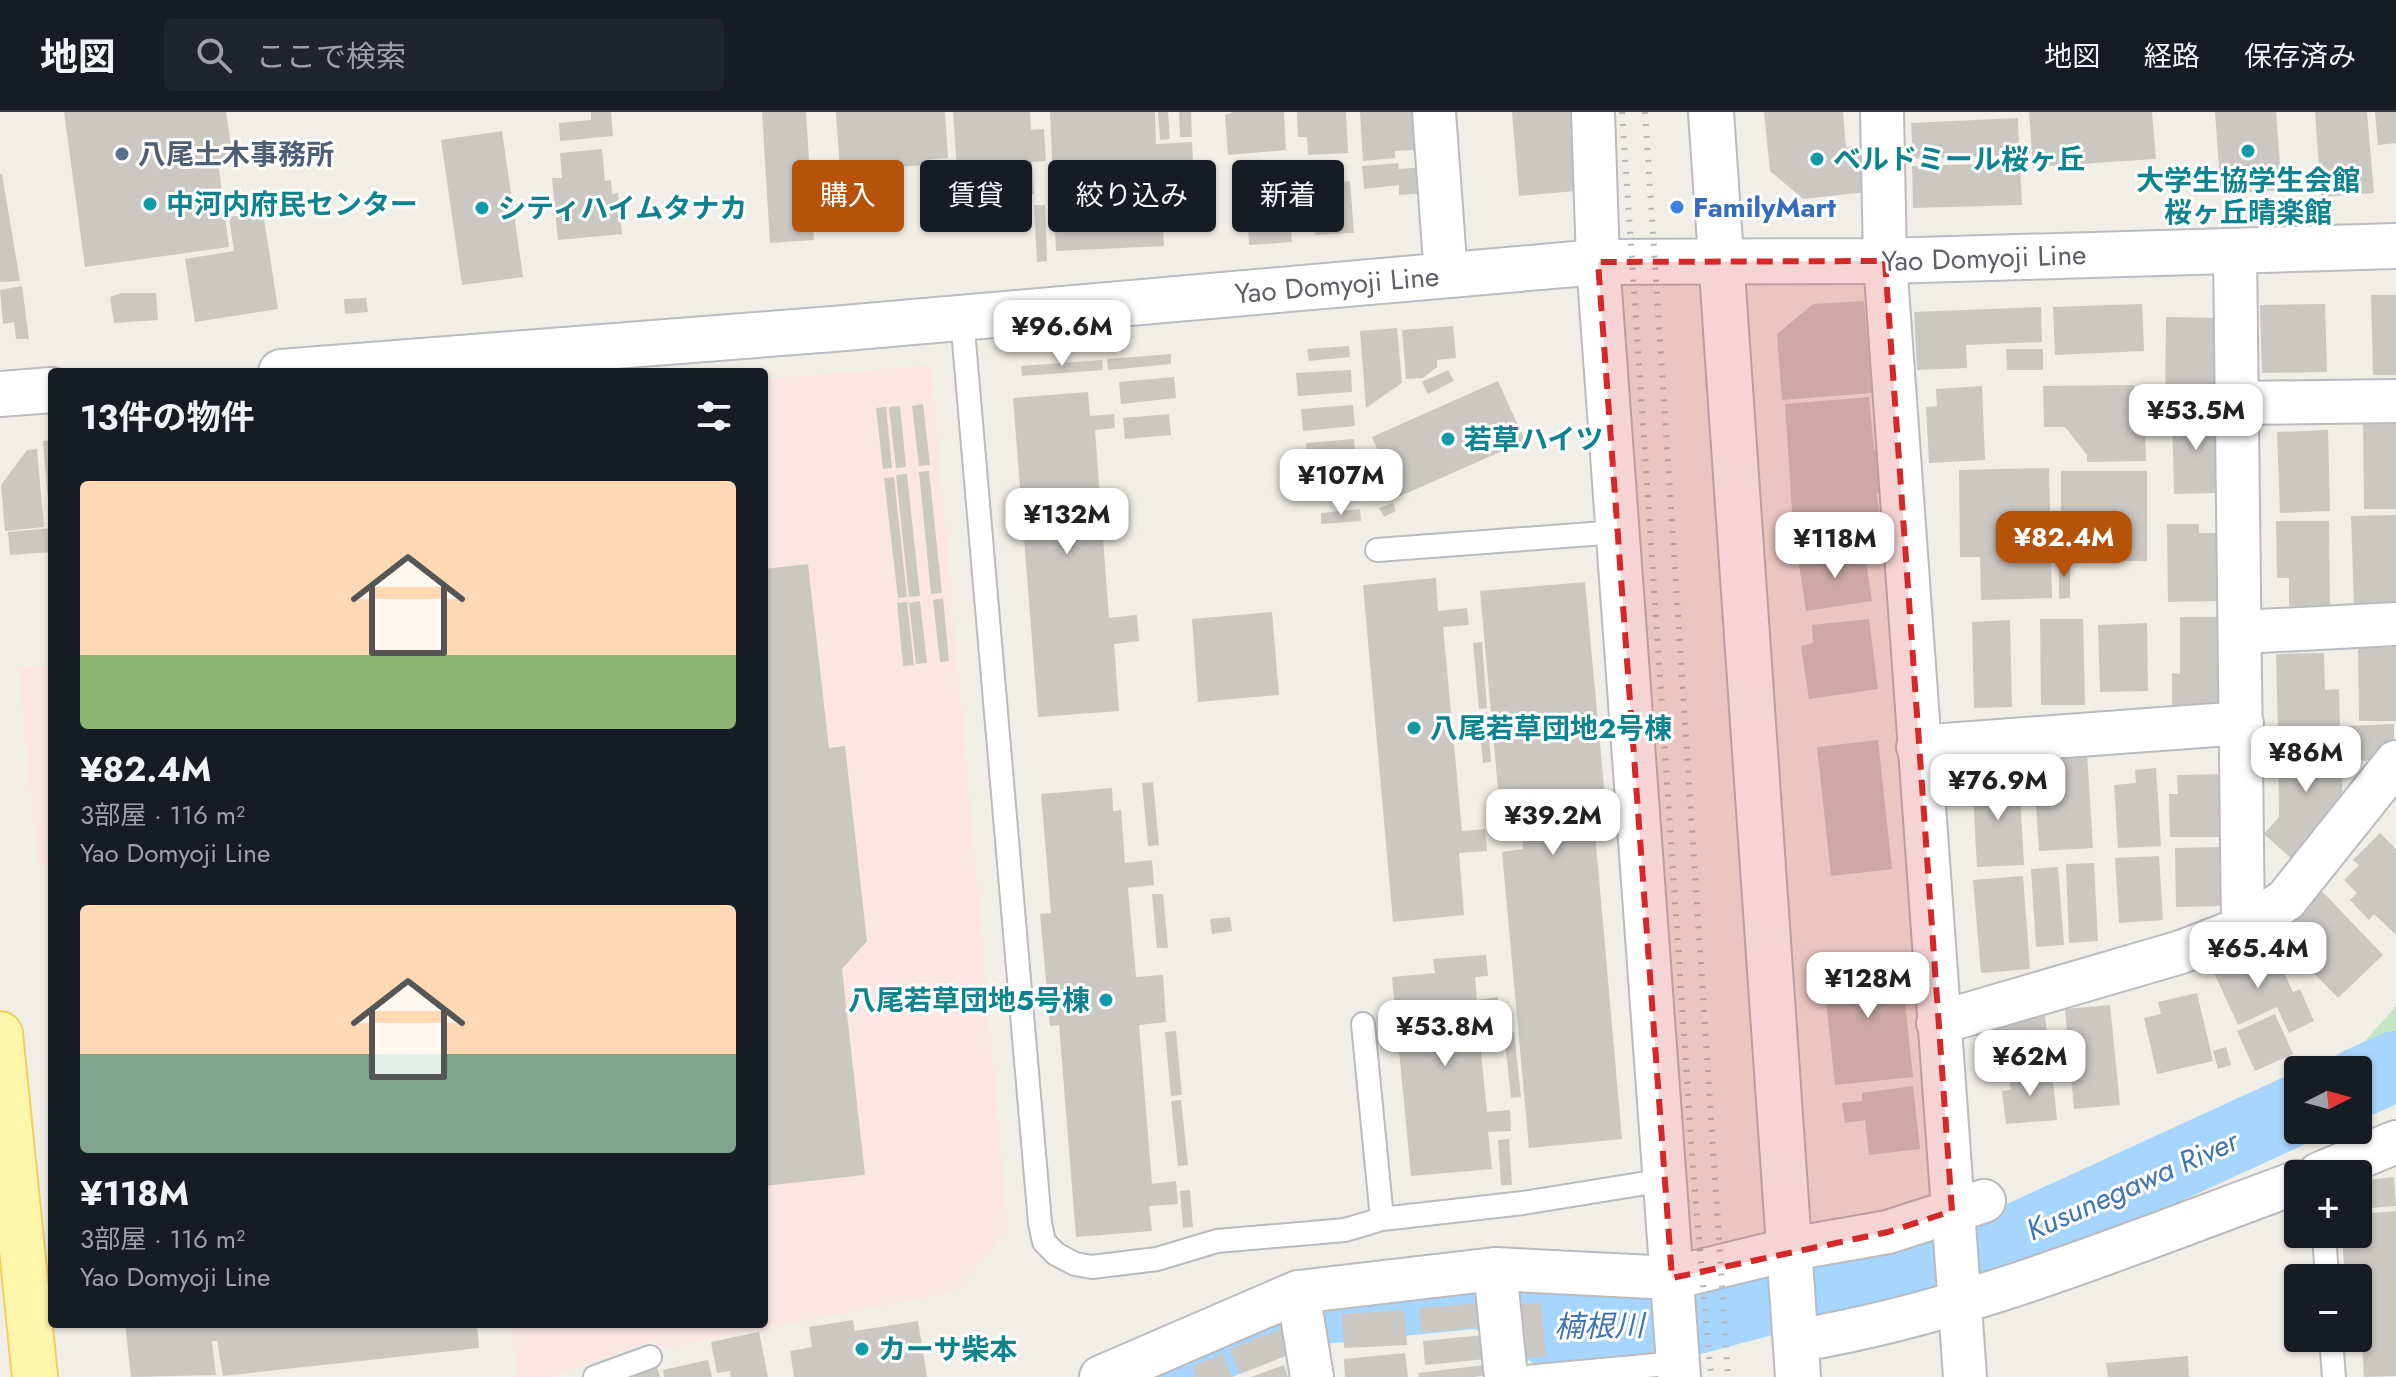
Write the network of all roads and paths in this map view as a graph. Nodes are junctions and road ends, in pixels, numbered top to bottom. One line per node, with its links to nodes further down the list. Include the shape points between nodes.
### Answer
1 (1434, 112): 10 (street)
2 (1593, 112): 9 (street)
3 (1711, 112): 7 (main road)
4 (1882, 112): 8 (street)
5 (2396, 246): 6 (main road, Yao Domyoji Line)
6 (2235, 251): 8 (main road, Yao Domyoji Line); 16 (street)
7 (1721, 260): 8 (main road, Yao Domyoji Line); 9 (main road, Yao Domyoji Line); 34 (main road)
8 (1885, 261): 22 (street)
9 (1598, 262): 10 (main road, Yao Domyoji Line); 17 (street)
10 (1446, 276): 11 (main road, Yao Domyoji Line)
11 (962, 318): 12 (main road, Yao Domyoji Line); 33 (lane, via 1044,1242 1075,1264 1092,1267 1157,1259 1217,1241 1345,1230)
12 (331, 368)
13 (48, 390): 14 (main road)
14 (0, 394)
15 (2396, 401): 16 (street)
16 (2239, 403): 20 (street)
17 (1618, 532): 18 (lane); 30 (street)
18 (1377, 550)
19 (2396, 624): 20 (street)
20 (2241, 632): 21 (street)
21 (2242, 723): 22 (street); 24 (street)
22 (1918, 747): 25 (street)
23 (2396, 762): 24 (street, via 2286,900)
24 (2243, 928): 25 (street, via 2181,952)
25 (1938, 1023): 32 (street)
26 (1363, 1024): 33 (lane)
27 (0, 1034): 42 (main road)
28 (2396, 1142): 29 (street)
29 (2353, 1160)
30 (1665, 1180): 33 (lane); 38 (street)
31 (2284, 1187): 37 (street)
32 (1963, 1209): 34 (street, via 1888,1232); 37 (street)
33 (1382, 1219)
34 (1791, 1251): 38 (street); 39 (main road)
35 (1495, 1269): 36 (street); 38 (street); 46 (street)
36 (1298, 1292): 44 (street); 45 (street)
37 (1959, 1304): 39 (street); 48 (street)
38 (1676, 1332): 47 (lane)
39 (1796, 1352)
40 (2332, 1352): 49 (lane)
41 (650, 1357): 43 (lane)
42 (35, 1377)
43 (595, 1377)
44 (1101, 1377)
45 (1312, 1377)
46 (1506, 1377)
47 (1526, 1377)
48 (1965, 1377)
49 (2334, 1377)

